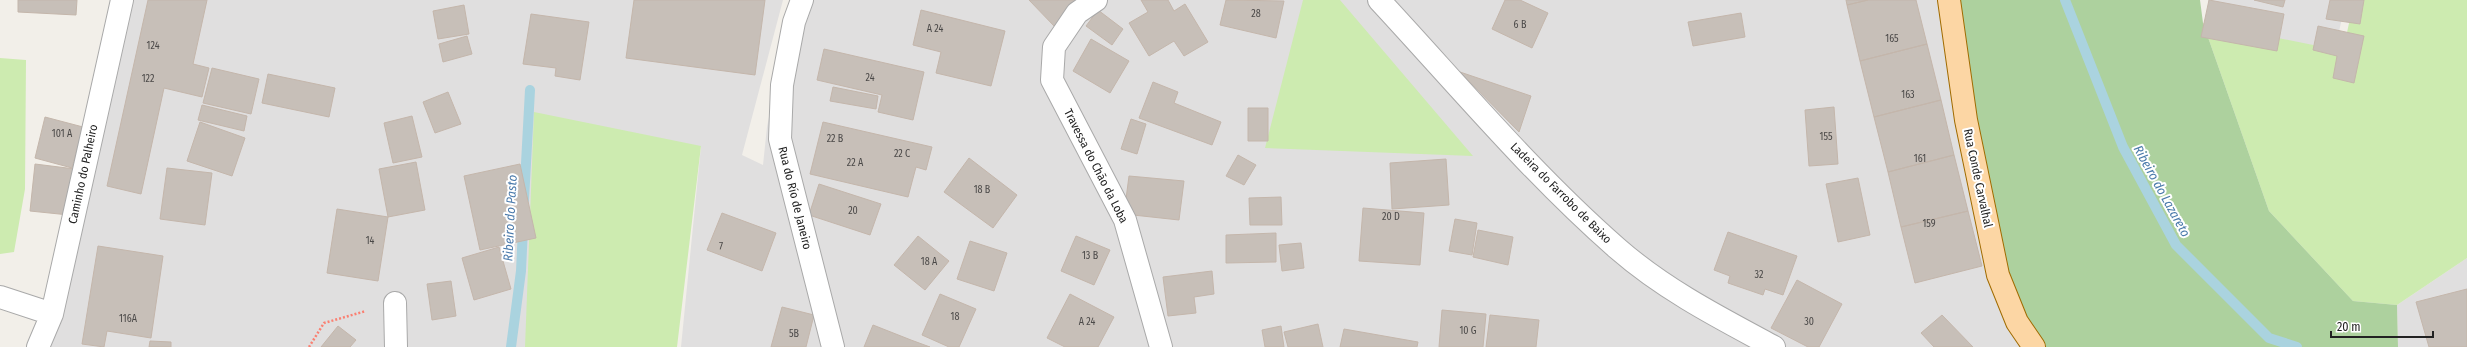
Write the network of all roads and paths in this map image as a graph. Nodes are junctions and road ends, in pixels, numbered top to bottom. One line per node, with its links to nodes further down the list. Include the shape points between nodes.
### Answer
1 (122, 0): 8 (street, Caminho do Palheiro)
2 (802, 0): 12 (street, Rua do Río de Janeiro, via 794,22 782,85 780,139)
3 (1096, 0): 13 (street, Travessa do Chão da Loba, via 1077,13 1054,48 1052,80 1125,220)
4 (1380, 0): 14 (street, Ladeira do Farrobo de Baixo, via 1539,174 1619,250 1689,301)
5 (1949, 0): 15 (main road, Rua Conde Carvalhal, via 1966,120 1998,275 2017,322)
6 (0, 297): 8 (street)
7 (395, 303): 10 (path, via 324,324); 11 (street)
8 (52, 314): 9 (street, Caminho do Palheiro)
9 (38, 347)
10 (309, 347)
11 (396, 347)
12 (833, 347)
13 (1161, 347)
14 (1774, 347)
15 (2034, 347)

